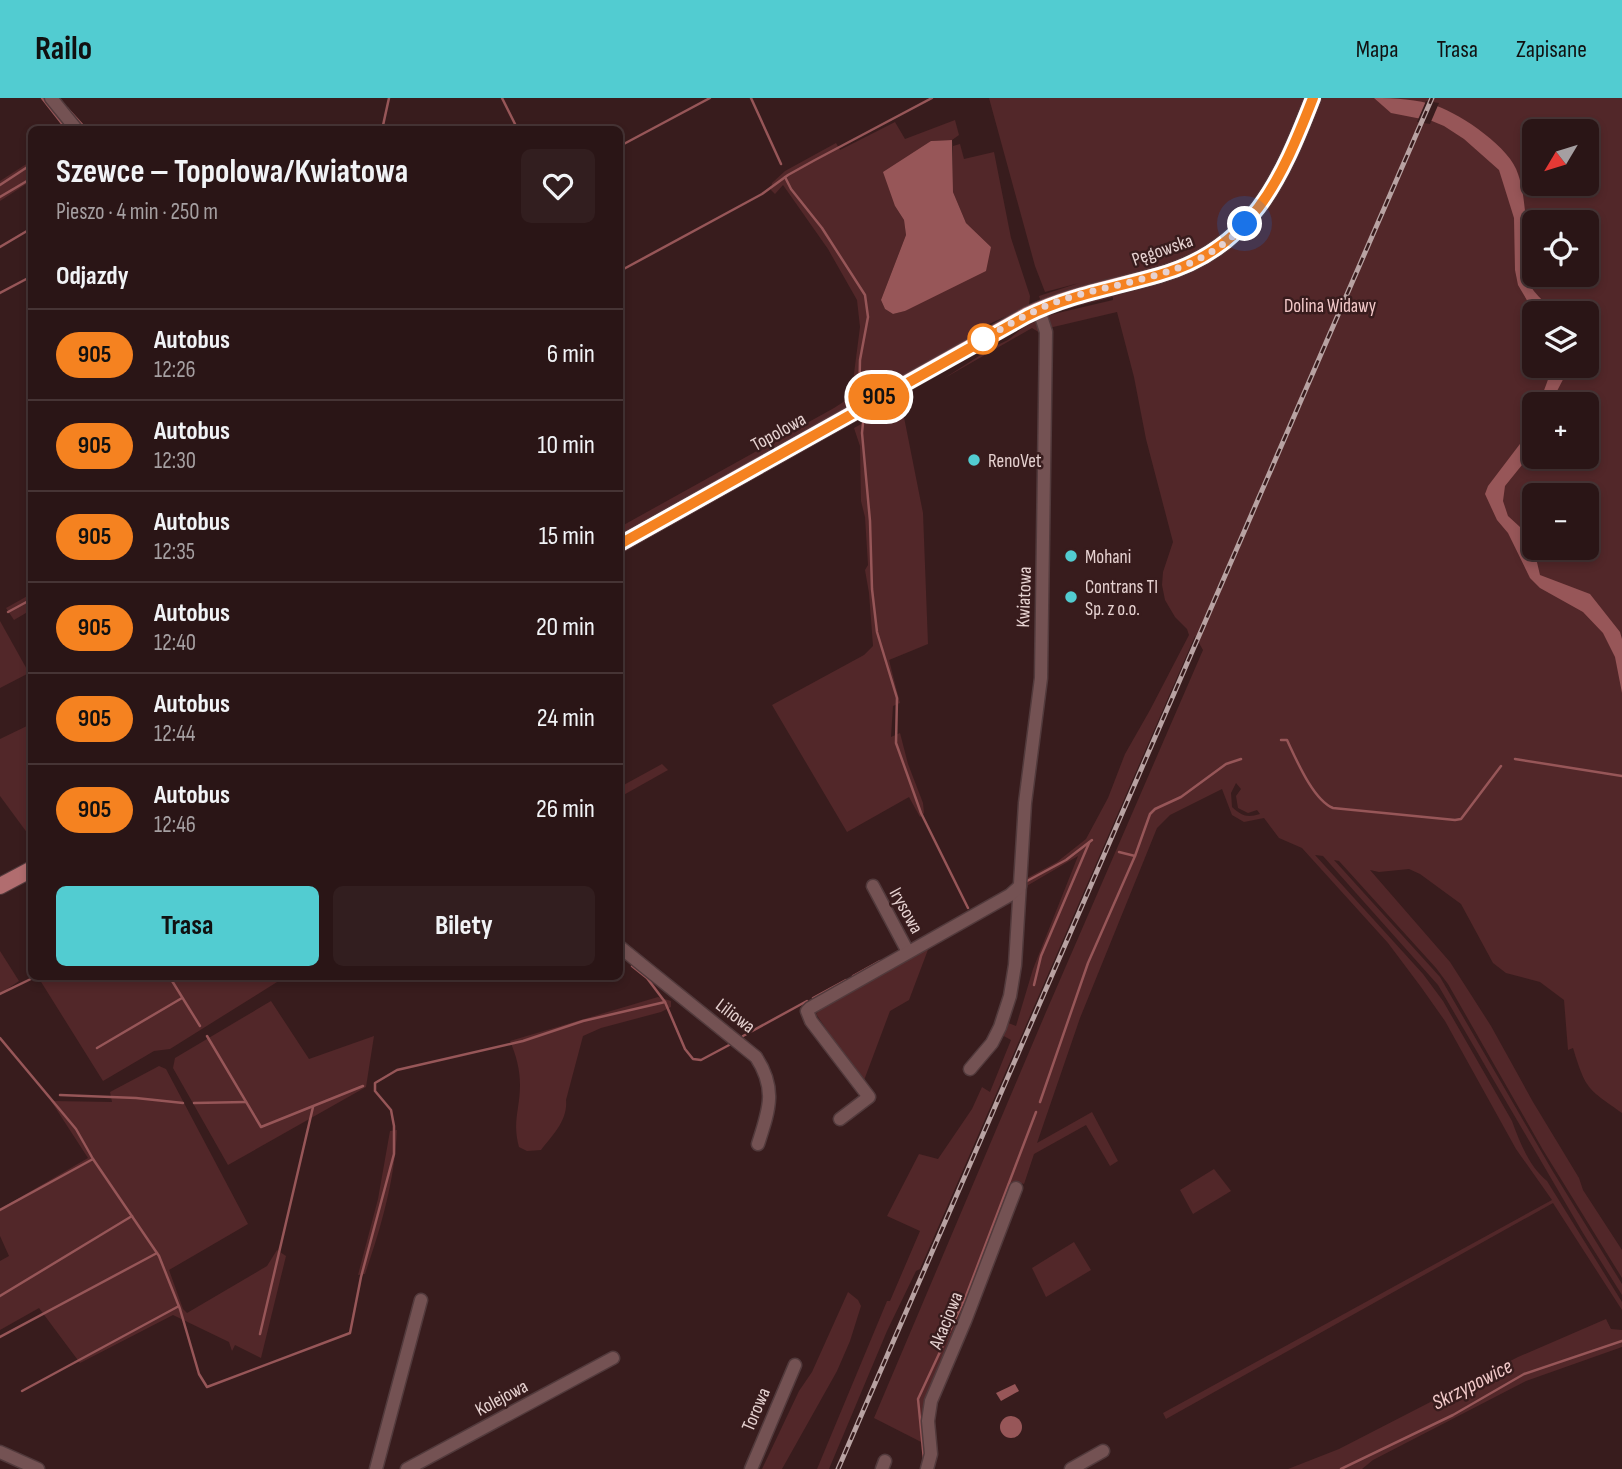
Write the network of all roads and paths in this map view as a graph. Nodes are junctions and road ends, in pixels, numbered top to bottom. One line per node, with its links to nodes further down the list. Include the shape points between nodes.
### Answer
1 (51, 98): 3 (street)
2 (1313, 98): 4 (main road, Pęgowska, via 1266,200 1226,243 1181,268)
3 (74, 126)
4 (1109, 288): 5 (main road, Topolowa)
5 (1039, 310): 6 (main road, Topolowa); 10 (street, Kwiatowa, via 1046,332 1041,678)
6 (623, 542)
7 (28, 871): 8 (main road)
8 (0, 886)
9 (873, 886): 12 (street, Irysowa)
10 (1020, 886): 12 (street); 13 (street, Kwiatowa, via 1015,965 1006,1010 992,1043)
11 (623, 949): 15 (street, Liliowa, via 764,1068 770,1099)
12 (908, 952): 14 (street, via 807,1012 869,1097)
13 (970, 1069)
14 (840, 1119)
15 (758, 1144)
16 (1016, 1188): 26 (street, Akacjowa, via 931,1401)
17 (421, 1300): 23 (street)
18 (613, 1358): 24 (street, Kolejowa)
19 (795, 1365): 25 (street, Torowa)
20 (1103, 1451): 27 (street)
21 (0, 1452): 22 (street)
22 (38, 1469)
23 (376, 1469)
24 (407, 1469)
25 (751, 1469)
26 (927, 1469)
27 (1071, 1469)

